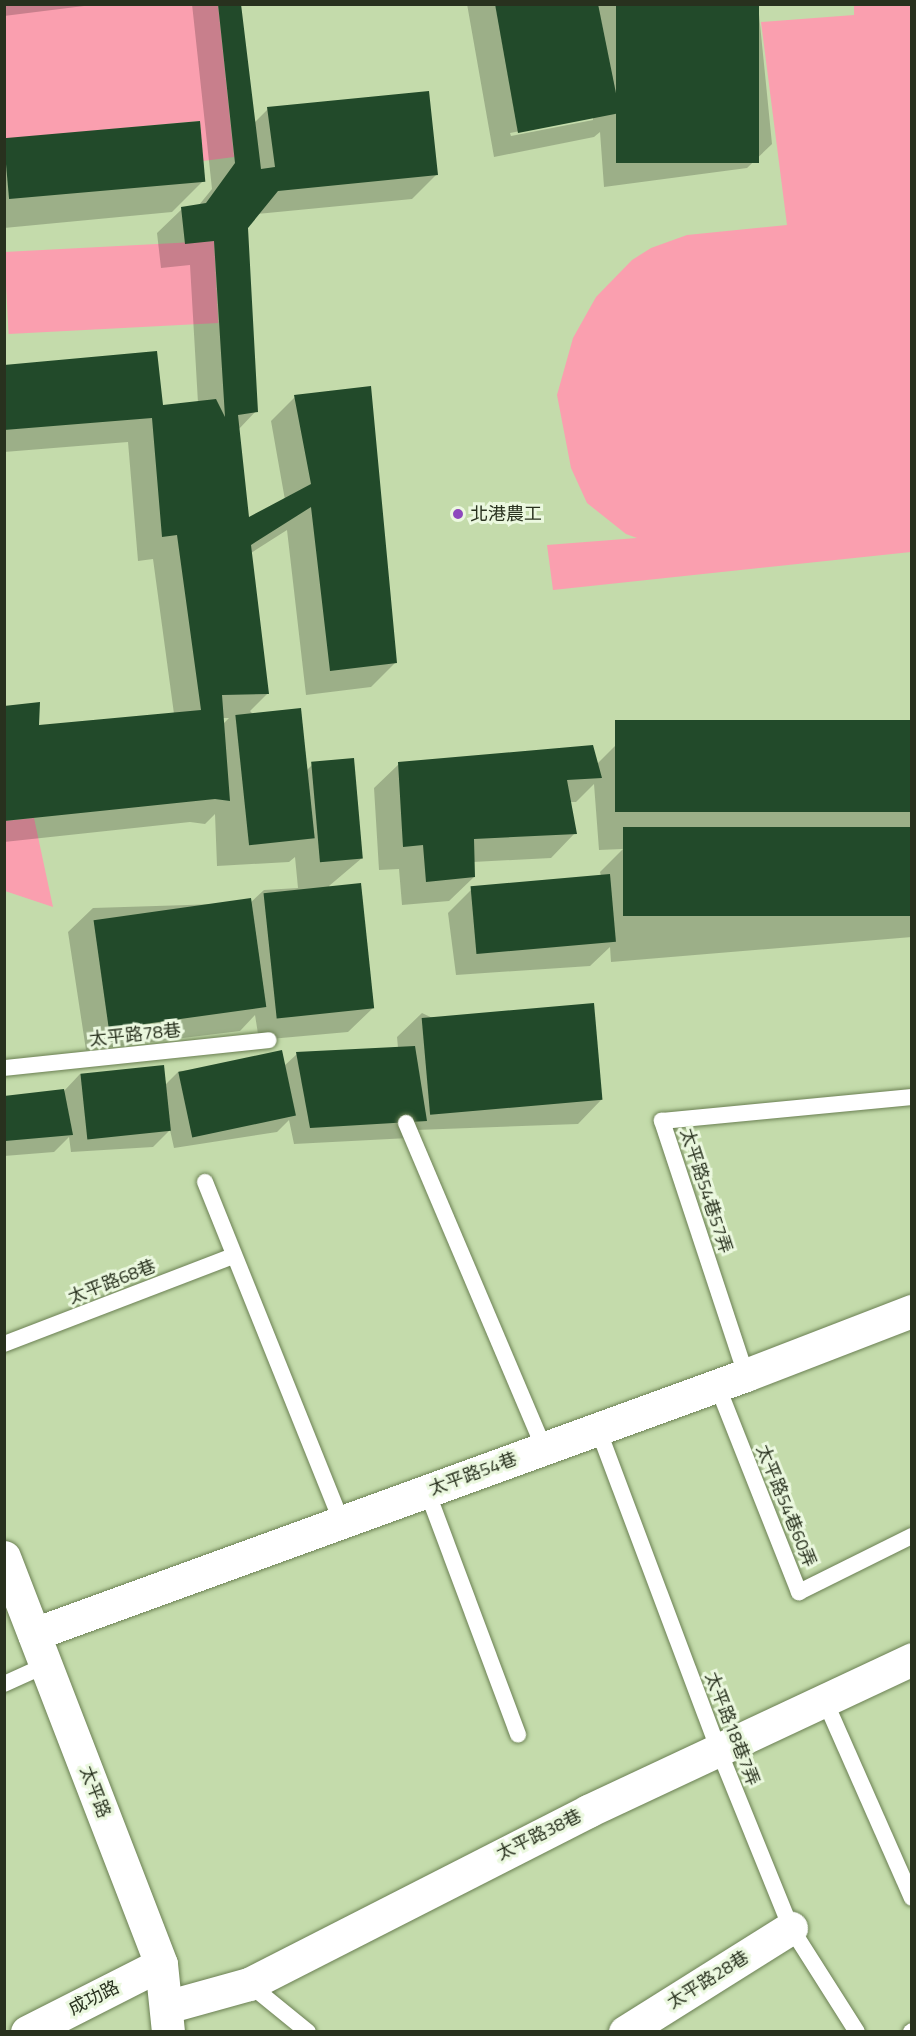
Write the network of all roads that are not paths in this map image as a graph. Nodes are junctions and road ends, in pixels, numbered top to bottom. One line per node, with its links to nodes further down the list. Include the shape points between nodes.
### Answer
1 (270, 1040): 2 (lane, 太平路78巷)
2 (4, 1068)
3 (912, 1097): 9 (lane, 太平路54巷57弄, via 662,1121)
4 (406, 1123): 11 (lane)
5 (205, 1182): 6 (lane)
6 (233, 1256): 8 (lane, 太平路68巷); 13 (lane)
7 (912, 1311): 9 (street, 太平路54巷)
8 (4, 1344)
9 (732, 1380): 10 (street, 太平路54巷); 14 (lane, 太平路54巷60弄, via 799,1592)
10 (598, 1429): 11 (street, 太平路54巷); 22 (lane, 太平路18巷7弄)
11 (544, 1448): 12 (street, 太平路54巷)
12 (427, 1491): 13 (street, 太平路54巷); 21 (lane)
13 (342, 1522): 16 (street, 太平路54巷)
14 (912, 1536)
15 (4, 1557): 16 (street, 太平路)
16 (34, 1634): 18 (street, 太平路)
17 (912, 1659): 20 (street, 太平路38巷)
18 (46, 1665): 19 (lane); 25 (street, 太平路)
19 (4, 1684)
20 (825, 1701): 22 (street, 太平路38巷); 23 (lane)
21 (518, 1735)
22 (719, 1751): 24 (lane, 太平路18巷7弄); 26 (street, 太平路38巷, via 463,1872)
23 (912, 1898)
24 (791, 1928): 30 (street, 太平路28巷); 31 (lane, 太平路18巷7弄)
25 (161, 1964): 27 (street, 太平路); 28 (street, 成功路)
26 (249, 1984): 27 (street, 太平路38巷); 29 (lane)
27 (167, 2019)
28 (27, 2031)
29 (308, 2031)
30 (625, 2031)
31 (857, 2031)

